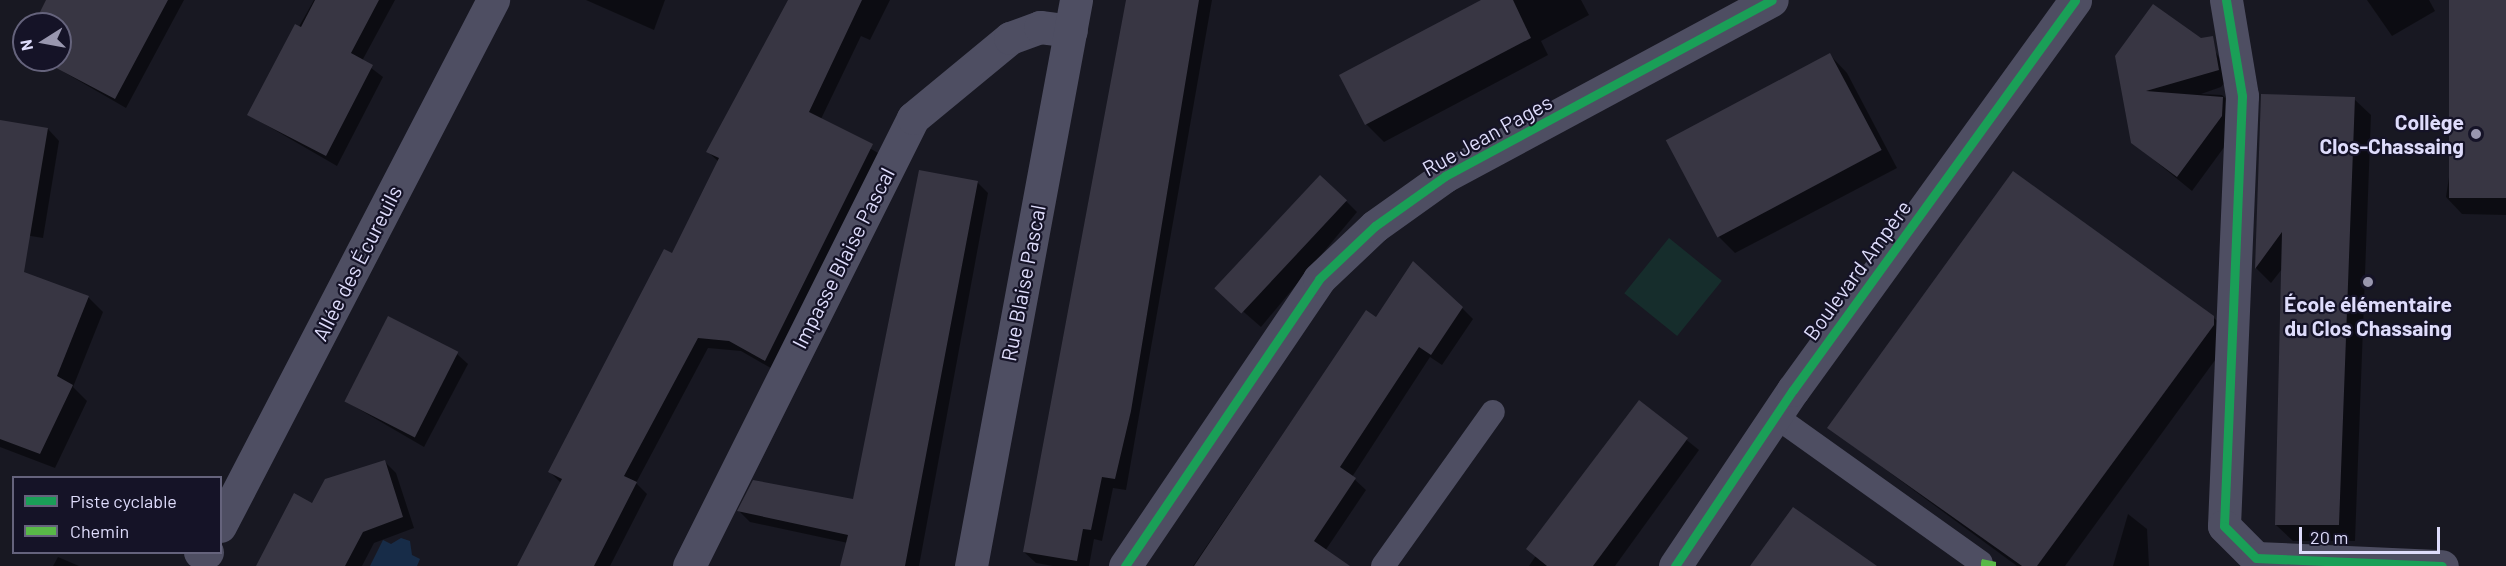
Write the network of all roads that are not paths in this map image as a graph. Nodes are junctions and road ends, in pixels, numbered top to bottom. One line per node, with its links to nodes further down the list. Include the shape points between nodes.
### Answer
1 (493, 0): 8 (street, Allée des Écureuils)
2 (1772, 0): 12 (street, Rue Jean Pages, via 1445,176 1375,226 1319,279)
3 (2075, 0): 7 (street, Boulevard Ampère)
4 (2226, 0): 15 (street, via 2242,96 2224,526 2256,558)
5 (1073, 16): 10 (street, Impasse Blaise Pascal, via 1010,38 913,118); 11 (street, Rue Blaise Pascal)
6 (1493, 412): 13 (lane)
7 (1778, 418): 9 (lane); 14 (street, Boulevard Ampère)
8 (222, 522)
9 (1981, 562)
10 (689, 566)
11 (971, 566)
12 (1125, 566)
13 (1383, 566)
14 (1675, 566)
15 (2442, 566)

